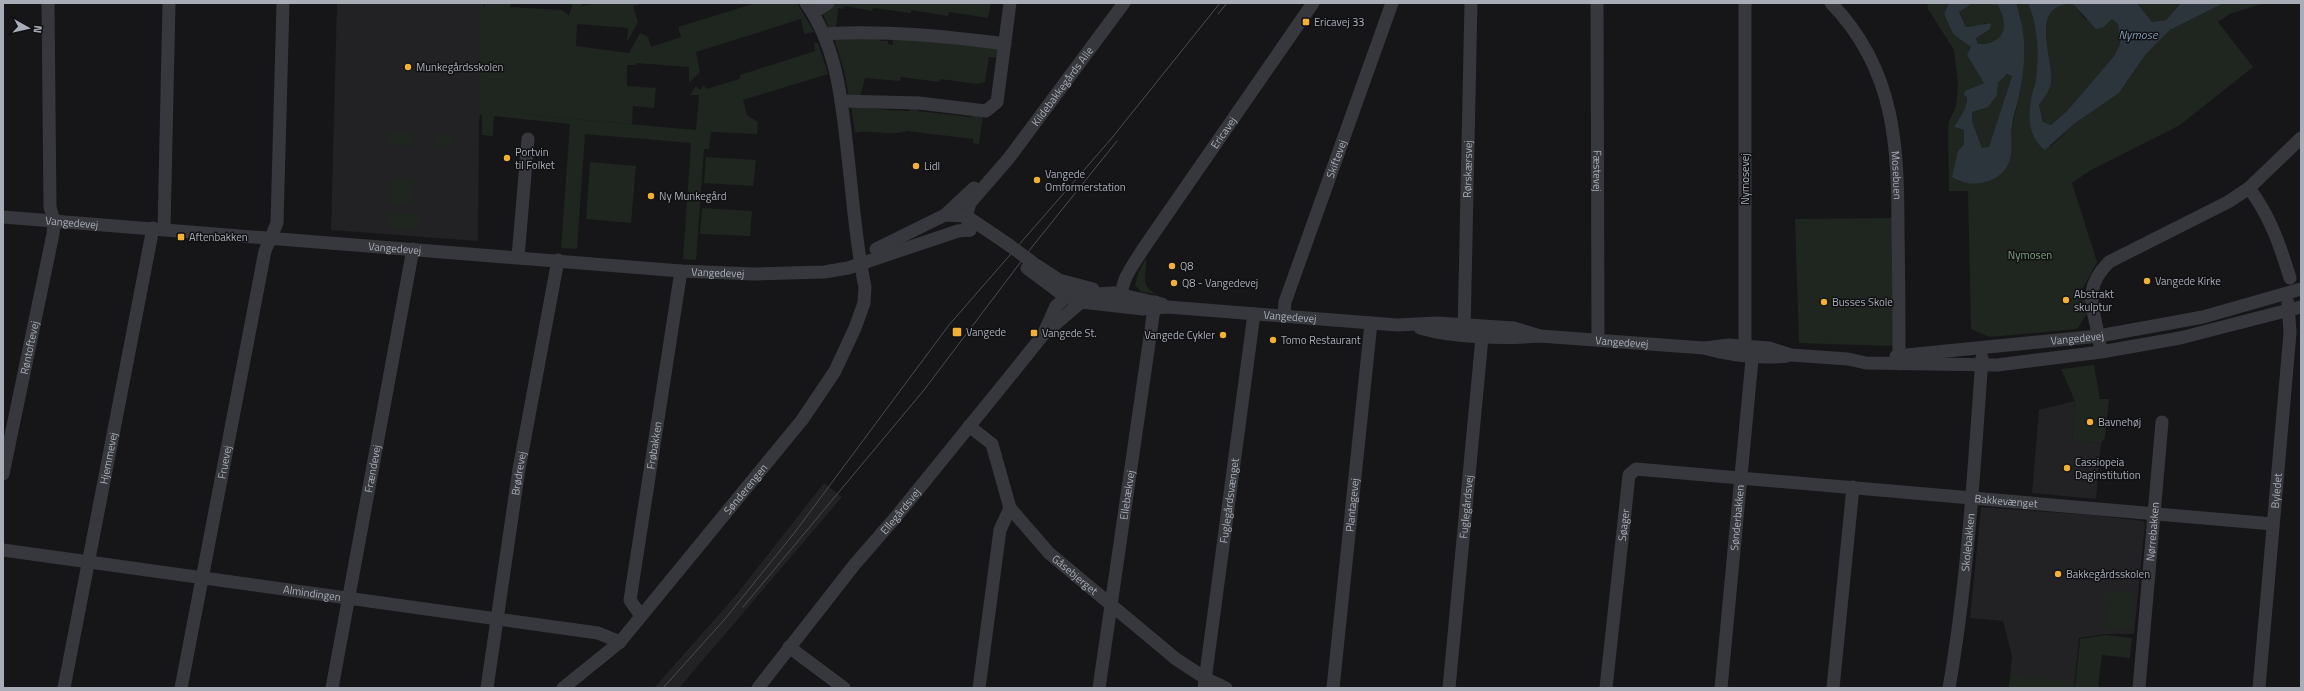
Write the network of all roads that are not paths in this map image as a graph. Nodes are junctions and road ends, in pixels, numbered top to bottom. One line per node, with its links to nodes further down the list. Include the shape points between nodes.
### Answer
1 (48, 3): 22 (street, Røntoftevej, via 50,207)
2 (169, 3): 23 (street, Hjemmevej)
3 (283, 3): 25 (street, via 277,223)
4 (828, 3): 13 (street)
5 (1010, 3): 15 (street)
6 (1124, 3): 20 (street, Kildebakkegårds Alle, via 1000,170)
7 (1313, 3): 39 (street, Ericavej, via 1134,264)
8 (1392, 3): 45 (street, Skiftevej, via 1285,302)
9 (1471, 3): 47 (street, Rørskærsvej)
10 (1597, 3): 51 (street, Fæstevej)
11 (1744, 3): 53 (street, Nymosevej)
12 (1831, 3): 55 (street, Mosebuen, via 1856,33 1872,60 1886,96 1894,131 1898,171)
13 (810, 8): 14 (street, Sønderengen)
14 (824, 34): 15 (street, via 852,32); 16 (street, Sønderengen, via 836,69)
15 (1005, 44): 16 (street, via 997,102 986,111 919,103)
16 (841, 101): 31 (street, Sønderengen)
17 (528, 138): 29 (street)
18 (2301, 138): 19 (street)
19 (2249, 188): 34 (street, via 2272,225); 50 (street, via 2210,212 2109,262 2097,275 2093,287 2092,301)
20 (963, 211): 24 (street, Vangedevej, via 965,226); 26 (street, Vangedevej); 28 (street); 31 (street, Vangedevej)
21 (3, 217): 22 (street, Vangedevej)
22 (54, 221): 23 (street, Vangedevej); 59 (street, Røntoftevej)
23 (159, 229): 25 (street, Vangedevej); 67 (street, Hjemmevej)
24 (970, 230): 26 (street, Vangedevej); 28 (street, Vangedevej, via 958,231)
25 (272, 237): 27 (street, Vangedevej); 68 (street, Fruevej, via 265,251)
26 (1007, 246): 32 (street, Vangedevej, bridge)
27 (413, 249): 29 (street, Vangedevej); 69 (street, Frændevej)
28 (896, 251): 31 (street, Vangedevej)
29 (518, 258): 30 (street, Vangedevej)
30 (558, 260): 33 (street, Vangedevej); 72 (street, Brødrevej, via 519,469)
31 (860, 260): 33 (street, Vangedevej, via 819,273); 71 (street, Sønderengen, via 864,303 835,371 802,420)
32 (1029, 267): 35 (street, Vangedevej); 38 (street, Vangedevej); 42 (street, via 1055,298)
33 (681, 271): 71 (street, Frøbakken, via 630,600)
34 (2290, 278)
35 (1060, 280): 38 (street); 39 (street, Vangedevej)
36 (2301, 289): 37 (street, Vangedevej)
37 (2286, 294): 43 (street, Byledet); 50 (street, Vangedevej, via 2203,317)
38 (1067, 296): 39 (street); 40 (street, Vangedevej); 42 (street); 49 (street, via 1061,313)
39 (1122, 298): 40 (street, Vangedevej); 41 (street, Vangedevej)
40 (1081, 302): 49 (street, Ellegårdsvej)
41 (1154, 305): 44 (street, Vangedevej); 70 (street, Ellebækvej)
42 (1056, 306): 49 (street, Ellegårdsvej)
43 (2295, 308): 54 (street, Vangedevej, via 2180,338); 65 (street, Byledet, via 2290,333)
44 (1254, 314): 45 (street, Vangedevej); 75 (street, Fuglegårdsvænget)
45 (1284, 316): 46 (street, Vangedevej)
46 (1371, 323): 47 (street, Vangedevej, via 1412,326 1437,323); 86 (street, Plantagevej)
47 (1465, 330): 48 (street, Vangedevej)
48 (1483, 331): 51 (street, Vangedevej, via 1513,338 1540,336); 87 (street, Fuglegårdsvej)
49 (1043, 335): 58 (street, Ellegårdsvej)
50 (2099, 336): 52 (street, Vangedevej); 54 (street)
51 (1598, 340): 53 (street, Vangedevej, via 1704,348 1729,345)
52 (1983, 348): 55 (street, Vangedevej); 56 (street, Skolebakken)
53 (1749, 352): 55 (street, Vangedevej, via 1769,358 1791,355 1848,359 1866,356); 60 (street, Sønderbakken)
54 (2101, 352): 56 (street, Vangedevej)
55 (1899, 360): 56 (street, Vangedevej)
56 (1982, 366): 62 (street, Skolebakken)
57 (2162, 422): 64 (street, Nørrebakken)
58 (969, 426): 63 (street, Gåsebjerget, via 992,444); 74 (street, Ellegårdsvej)
59 (3, 474)
60 (1740, 477): 61 (street, Bakkevænget); 88 (street, Søager, via 1636,469 1628,475); 89 (street, Sønderbakken)
61 (1853, 487): 62 (street, Bakkevænget); 90 (street)
62 (1972, 497): 64 (street, Bakkevænget); 91 (street, Skolebakken, via 1957,644)
63 (1010, 508): 70 (street, Gåsebjerget, via 1049,553); 83 (street, via 1000,530)
64 (2154, 512): 65 (street, Bakkevænget); 92 (street, Nørrebakken)
65 (2273, 524): 93 (street, Byledet)
66 (3, 550): 67 (street, Almindingen)
67 (88, 562): 68 (street, Almindingen); 76 (street, Hjemmevej)
68 (202, 578): 69 (street, Almindingen); 77 (street, Fruevej)
69 (348, 598): 72 (street, Almindingen); 78 (street, Frændevej)
70 (1111, 604): 75 (street, Gåsebjerget); 84 (street, Ellebækvej)
71 (641, 616): 73 (street, Sønderengen)
72 (499, 618): 73 (street, Almindingen, via 598,633); 79 (street, Brødrevej)
73 (620, 642): 80 (street, Sønderengen)
74 (789, 647): 81 (street, Ellegårdsvej); 82 (street)
75 (1205, 683): 85 (street, Gåsebjerget)
76 (64, 688)
77 (180, 688)
78 (332, 688)
79 (487, 688)
80 (564, 688)
81 (758, 688)
82 (844, 688)
83 (979, 688)
84 (1099, 688)
85 (1226, 688)
86 (1332, 688)
87 (1449, 688)
88 (1606, 688)
89 (1721, 688)
90 (1833, 688)
91 (1949, 688)
92 (2139, 688)
93 (2259, 688)

